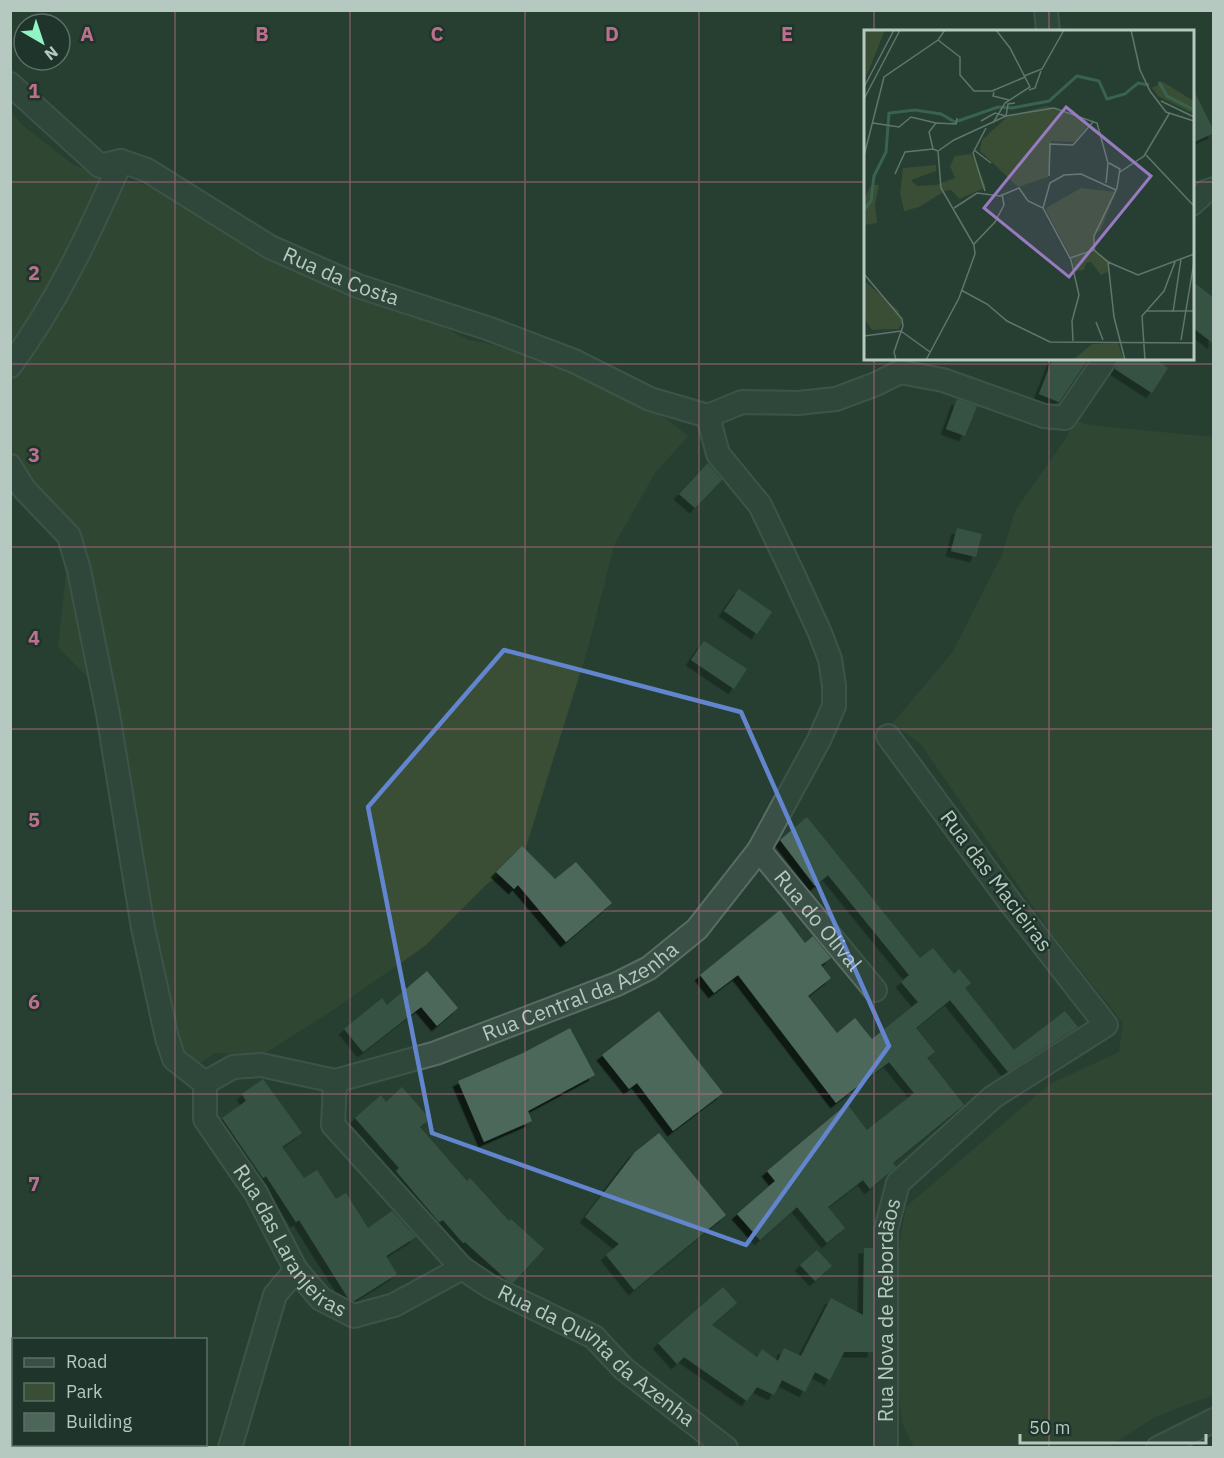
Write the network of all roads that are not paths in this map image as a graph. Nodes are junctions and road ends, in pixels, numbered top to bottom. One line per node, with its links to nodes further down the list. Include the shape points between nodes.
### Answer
1 (1046, 10): 2 (street)
2 (1048, 30)
3 (10, 84): 4 (street, Rua da Costa, via 100,166)
4 (121, 161): 8 (street, via 87,238); 9 (street, Rua da Costa, via 147,170 270,247 358,286 543,349 650,399)
5 (1214, 189): 6 (street)
6 (1194, 202)
7 (1105, 360): 9 (street, via 1065,418 1044,416 943,380 900,372 836,399 742,402)
8 (10, 366)
9 (708, 416): 12 (street, Rua Central da Azenha, via 718,454 760,505 820,633 830,659 834,686 834,706 819,741)
10 (10, 466): 16 (street, via 24,489 69,536 108,714 143,928 167,1038 174,1059)
11 (888, 736): 14 (street, Rua das Macieiras)
12 (759, 850): 13 (street, Rua do Olival); 15 (street, Rua Central da Azenha, via 697,929 649,968 436,1053)
13 (875, 990)
14 (1106, 1025): 22 (street, Rua Nova de Rebordãos, via 993,1097 898,1183 886,1230)
15 (335, 1081): 16 (street, Rua Central da Azenha, via 261,1065 233,1067); 17 (street, Rua da Quinta da Azenha, via 333,1125)
16 (205, 1083): 18 (street, Rua das Laranjeiras, via 205,1119 256,1193)
17 (462, 1268): 18 (street, Rua das Laranjeiras, via 394,1305 354,1316 321,1299); 21 (street, Rua da Quinta da Azenha, via 489,1286 594,1337 624,1369)
18 (296, 1270): 20 (street, via 275,1295)
19 (1214, 1420): 23 (street)
20 (230, 1448)
21 (726, 1448)
22 (885, 1448)
23 (1158, 1448)

